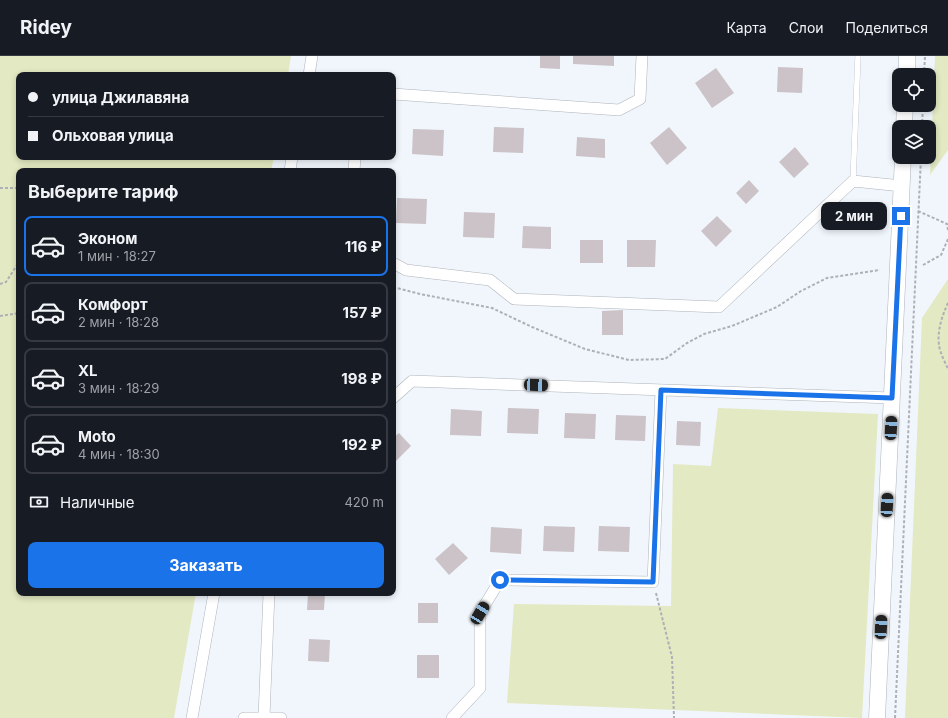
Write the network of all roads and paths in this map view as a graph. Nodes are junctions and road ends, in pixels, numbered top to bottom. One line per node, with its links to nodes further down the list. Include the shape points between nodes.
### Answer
1 (312, 56): 8 (street)
2 (642, 56): 9 (street, via 640,99 620,110)
3 (858, 56): 12 (lane)
4 (907, 56): 6 (main road)
5 (925, 56): 7 (path)
6 (907, 68)
7 (924, 68)
8 (309, 72)
9 (396, 94)
10 (903, 164): 13 (main road)
11 (920, 164): 16 (path)
12 (853, 181): 13 (street); 19 (street, via 719,307 514,299 490,280 406,270)
13 (902, 186): 31 (main road)
14 (0, 188): 15 (path)
15 (16, 188)
16 (918, 211): 17 (path, via 947,224); 42 (path)
17 (948, 230)
18 (948, 239): 20 (path, via 941,255)
19 (396, 265)
20 (923, 265)
21 (16, 267): 23 (path, via 6,282)
22 (880, 270): 24 (path, via 827,278 777,307 732,326 704,334 665,359 629,360 585,349 492,308)
23 (0, 284)
24 (396, 289)
25 (948, 303): 28 (path, via 938,333 939,346)
26 (16, 313): 27 (path)
27 (0, 316)
28 (948, 369)
29 (661, 390): 30 (street, via 412,381); 31 (street); 32 (street)
30 (396, 395)
31 (892, 398): 41 (main road)
32 (653, 582): 39 (street, via 500,580 480,613 480,688); 40 (path, via 672,658)
33 (213, 596): 36 (street)
34 (269, 596): 35 (street)
35 (264, 717): 37 (street); 38 (street)
36 (192, 718)
37 (244, 718)
38 (281, 718)
39 (452, 718)
40 (674, 718)
41 (877, 718)
42 (895, 718)

